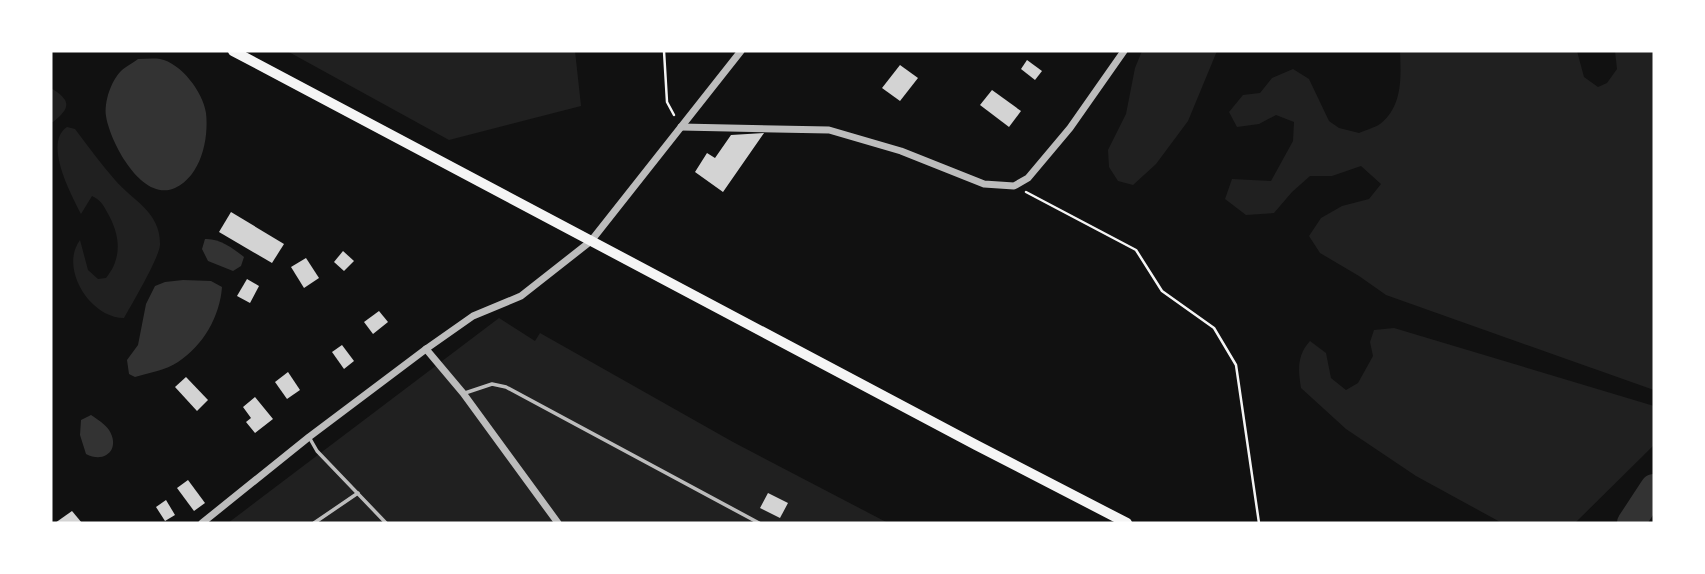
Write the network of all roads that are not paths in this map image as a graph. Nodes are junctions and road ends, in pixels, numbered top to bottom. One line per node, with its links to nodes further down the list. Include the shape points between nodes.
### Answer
1 (233, 51): 5 (main road)
2 (741, 51): 4 (street)
3 (1124, 51): 4 (street, via 1070,128 1028,178 1014,186 984,184 901,151 830,130)
4 (681, 127): 5 (street)
5 (591, 241): 6 (street, via 521,296 472,316); 15 (main road)
6 (426, 349): 7 (street); 8 (street)
7 (463, 393): 13 (street); 14 (lane, via 492,384 506,387)
8 (309, 437): 9 (lane); 10 (street)
9 (358, 493): 11 (lane); 12 (lane)
10 (202, 523)
11 (314, 523)
12 (386, 523)
13 (558, 523)
14 (760, 523)
15 (1127, 523)

